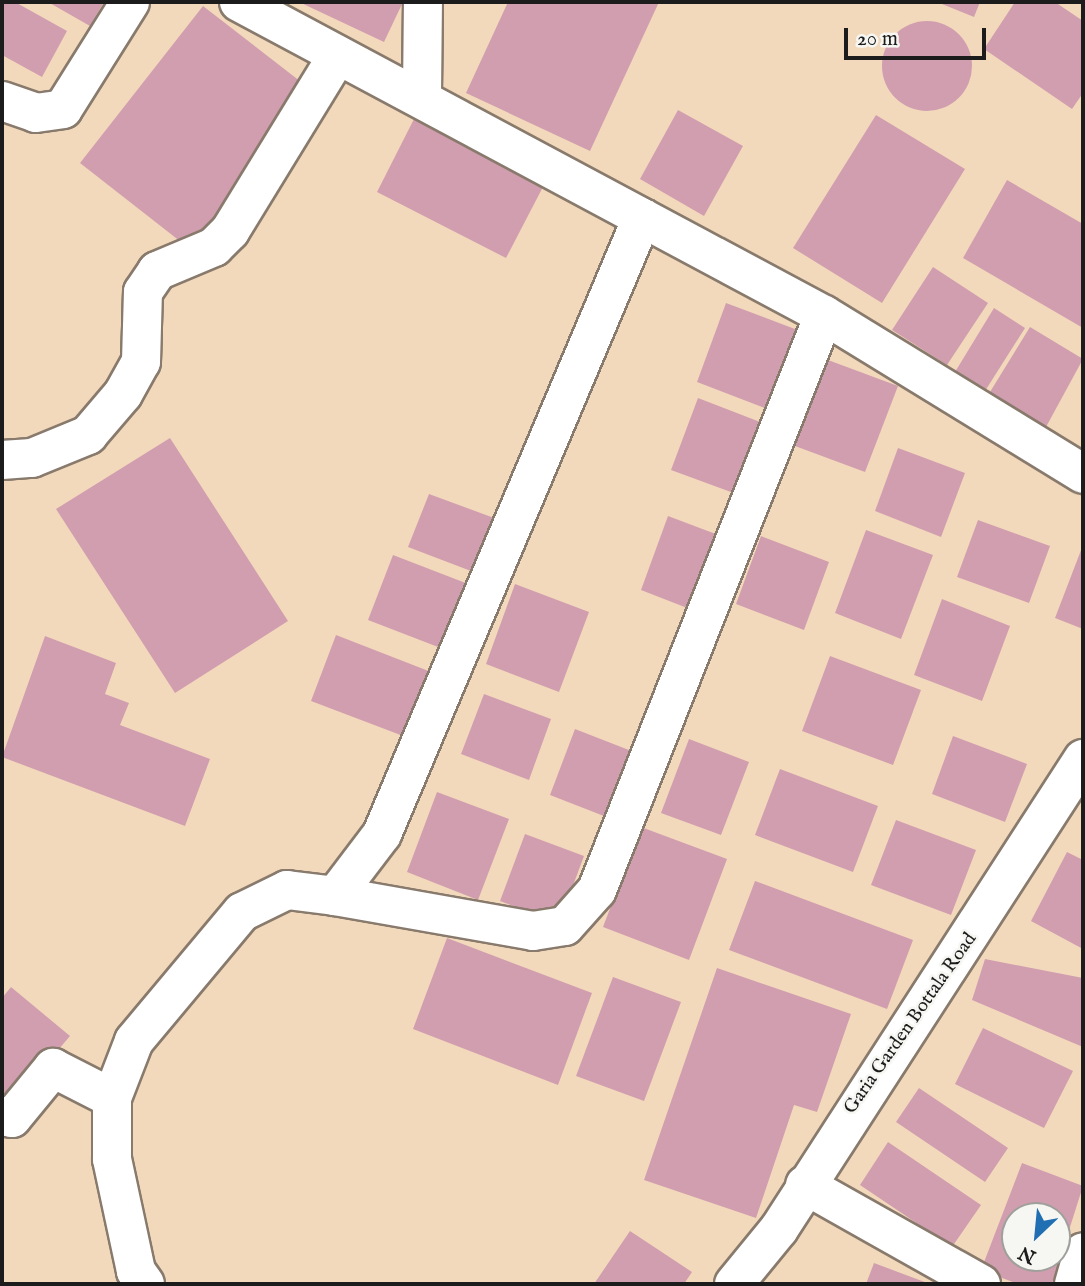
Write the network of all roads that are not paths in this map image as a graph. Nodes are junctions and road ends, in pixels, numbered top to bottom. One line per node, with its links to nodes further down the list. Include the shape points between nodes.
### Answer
1 (130, 2): 6 (street, via 63,109 36,113)
2 (239, 2): 4 (street)
3 (423, 2): 5 (street)
4 (338, 55): 5 (street); 9 (street, via 230,231 214,247 158,271 143,292 141,362 123,394 88,435 32,458)
5 (422, 94): 7 (street)
6 (2, 101)
7 (642, 218): 8 (street); 12 (street, via 382,834)
8 (824, 315): 10 (street); 12 (street, via 597,890 565,926 533,932)
9 (2, 460)
10 (1083, 474)
11 (1083, 759): 15 (street, Garia Garden Bottala Road)
12 (335, 896): 13 (street, via 287,890 242,912 134,1041)
13 (112, 1098): 14 (street, via 53,1068 12,1118); 17 (street, via 113,1159 136,1271)
14 (2, 1116)
15 (805, 1185): 18 (street, Garia Garden Bottala Road); 19 (street)
16 (1083, 1252): 20 (street)
17 (145, 1284)
18 (734, 1284)
19 (981, 1284)
20 (1074, 1284)

